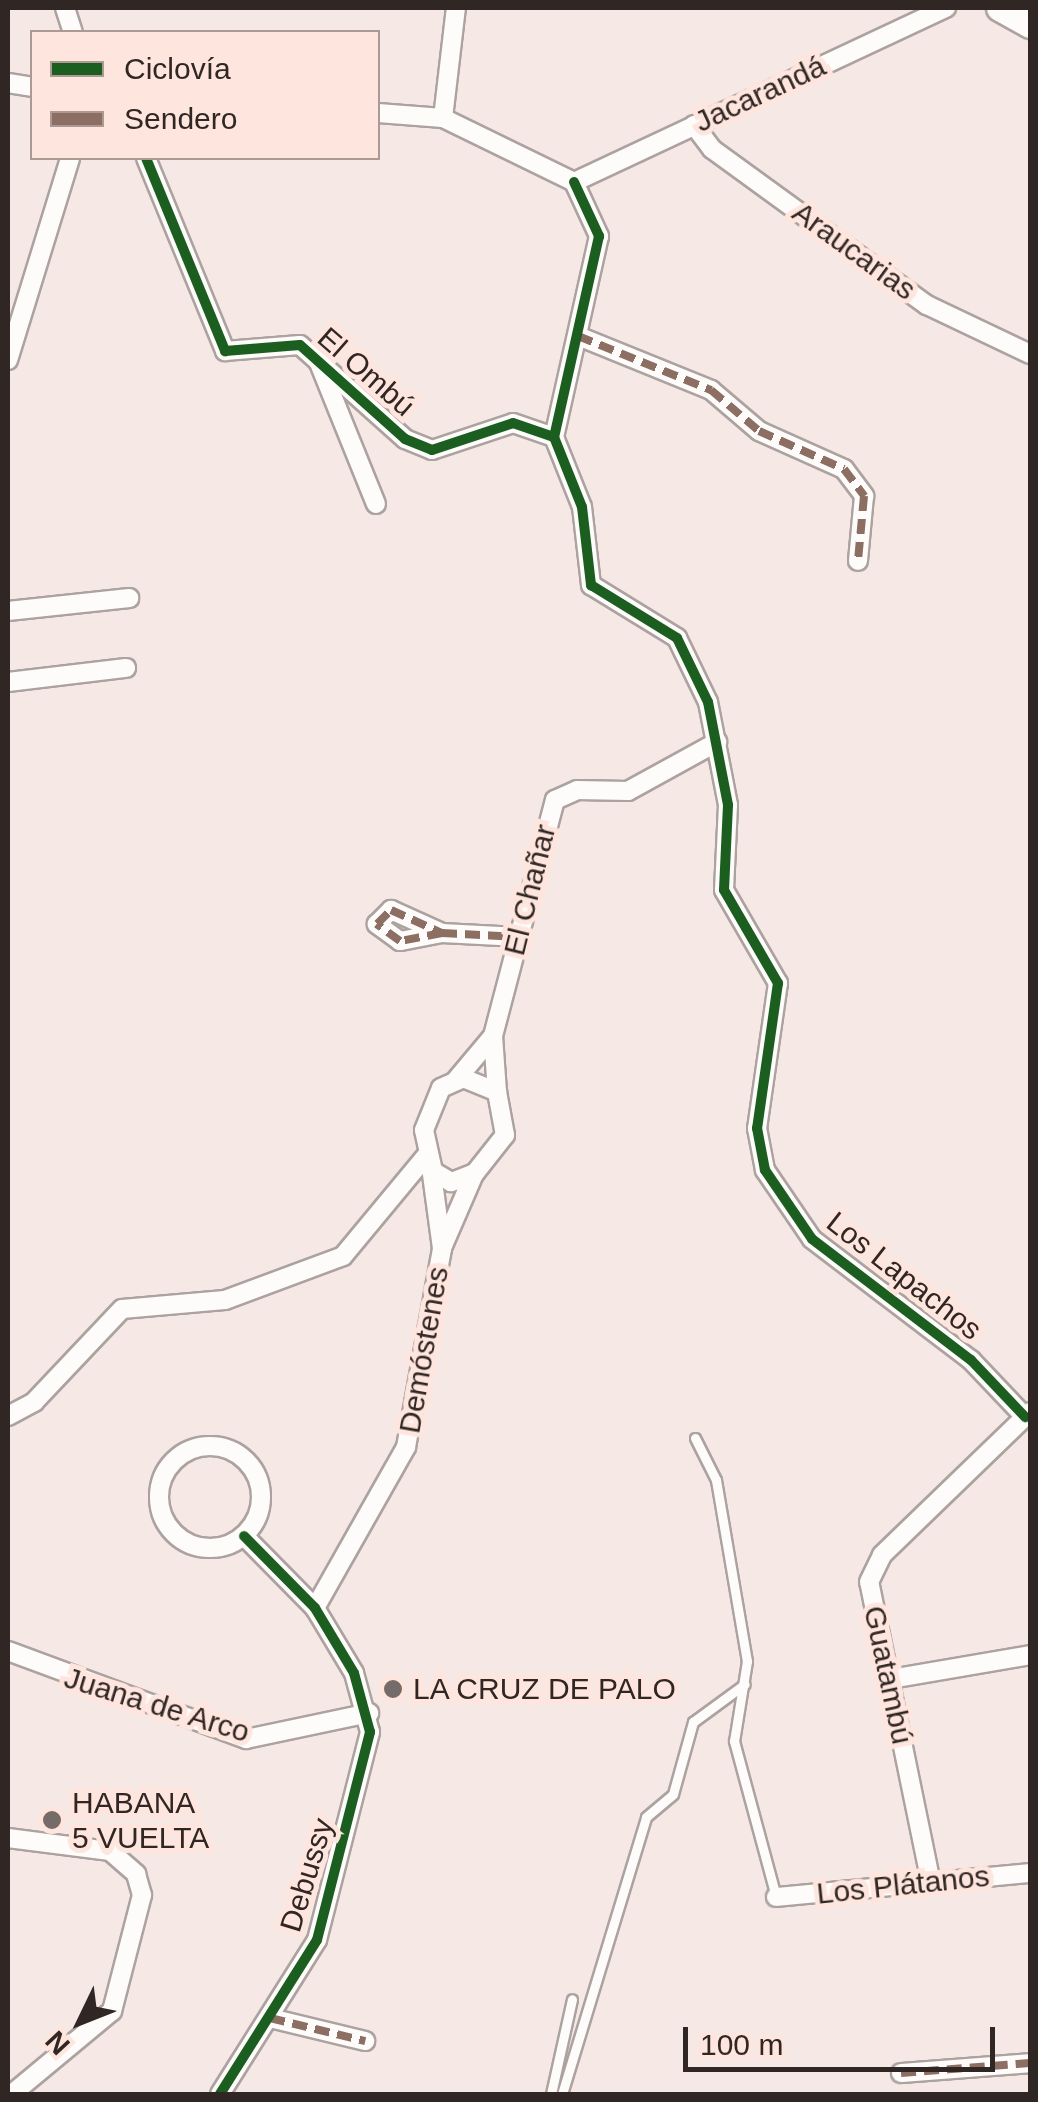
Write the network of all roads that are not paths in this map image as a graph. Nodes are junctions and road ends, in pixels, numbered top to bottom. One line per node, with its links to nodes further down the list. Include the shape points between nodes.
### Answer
1 (456, 8): 6 (street)
2 (946, 8): 7 (street, Jacarandá)
3 (999, 8): 4 (main road)
4 (1030, 25)
5 (380, 114): 6 (street)
6 (443, 118): 10 (street)
7 (694, 125): 10 (street, Jacarandá); 12 (street, Araucarias, via 712,149 928,305)
8 (69, 160): 14 (street)
9 (147, 160): 13 (street, El Ombú, via 225,352 289,342)
10 (574, 182): 11 (street, via 599,236)
11 (578, 336): 15 (street); 17 (street, via 711,390 759,432 844,469 864,496)
12 (1030, 354)
13 (318, 358): 15 (street, El Ombú, via 419,447 448,451 526,422); 16 (street)
14 (8, 360)
15 (554, 436): 22 (street, Los Lapachos, via 582,507 592,585 677,638)
16 (376, 504)
17 (858, 561)
18 (128, 598): 19 (street)
19 (8, 611)
20 (126, 668): 21 (street)
21 (8, 682)
22 (718, 742): 24 (street, El Chañar, via 628,791 577,790 556,800); 33 (street, Los Lapachos, via 728,805 724,890 778,983 757,1128 765,1170 812,1239 971,1360)
23 (442, 933): 24 (street)
24 (520, 937): 25 (street, El Chañar)
25 (492, 1036): 26 (street, El Chañar); 27 (street, El Chañar)
26 (456, 1080): 27 (street); 28 (street, Demóstenes, via 433,1101)
27 (497, 1092): 29 (street, Demóstenes, via 504,1135)
28 (428, 1161): 29 (street, via 451,1182); 30 (street); 31 (street, Demóstenes)
29 (475, 1173): 32 (street, Demóstenes)
30 (395, 1203): 31 (street, via 424,1194); 34 (street, via 336,1261 210,1303 122,1309 34,1402)
31 (439, 1206): 32 (street, Demóstenes)
32 (442, 1248): 37 (street, Demóstenes, via 406,1448)
33 (1028, 1415): 40 (street, Guatambú, via 875,1564 869,1582)
34 (8, 1416)
35 (696, 1438): 41 (lane, via 721,1500)
36 (244, 1536): 36 (street, via 261,1491 247,1462 218,1446 173,1461 158,1492 166,1526 194,1547); 37 (street)
37 (315, 1608): 42 (street)
38 (8, 1651): 42 (street, Juana de Arco, via 246,1739)
39 (1030, 1655): 40 (street)
40 (890, 1679): 45 (street, Guatambú)
41 (745, 1684): 46 (lane, via 734,1742); 55 (lane, via 692,1722 673,1794 646,1817)
42 (368, 1713): 48 (street, Debussy, via 322,1927)
43 (8, 1838): 53 (street, via 110,1851 136,1874 142,1895 112,2011)
44 (1030, 1873): 45 (street, Los Plátanos)
45 (931, 1883): 46 (street, Los Plátanos)
46 (776, 1898)
47 (572, 1999): 54 (lane)
48 (270, 2018): 49 (street); 52 (street, Debussy)
49 (364, 2041)
50 (1030, 2063): 51 (street)
51 (901, 2073)
52 (226, 2093)
53 (12, 2094)
54 (551, 2094)
55 (562, 2094)

